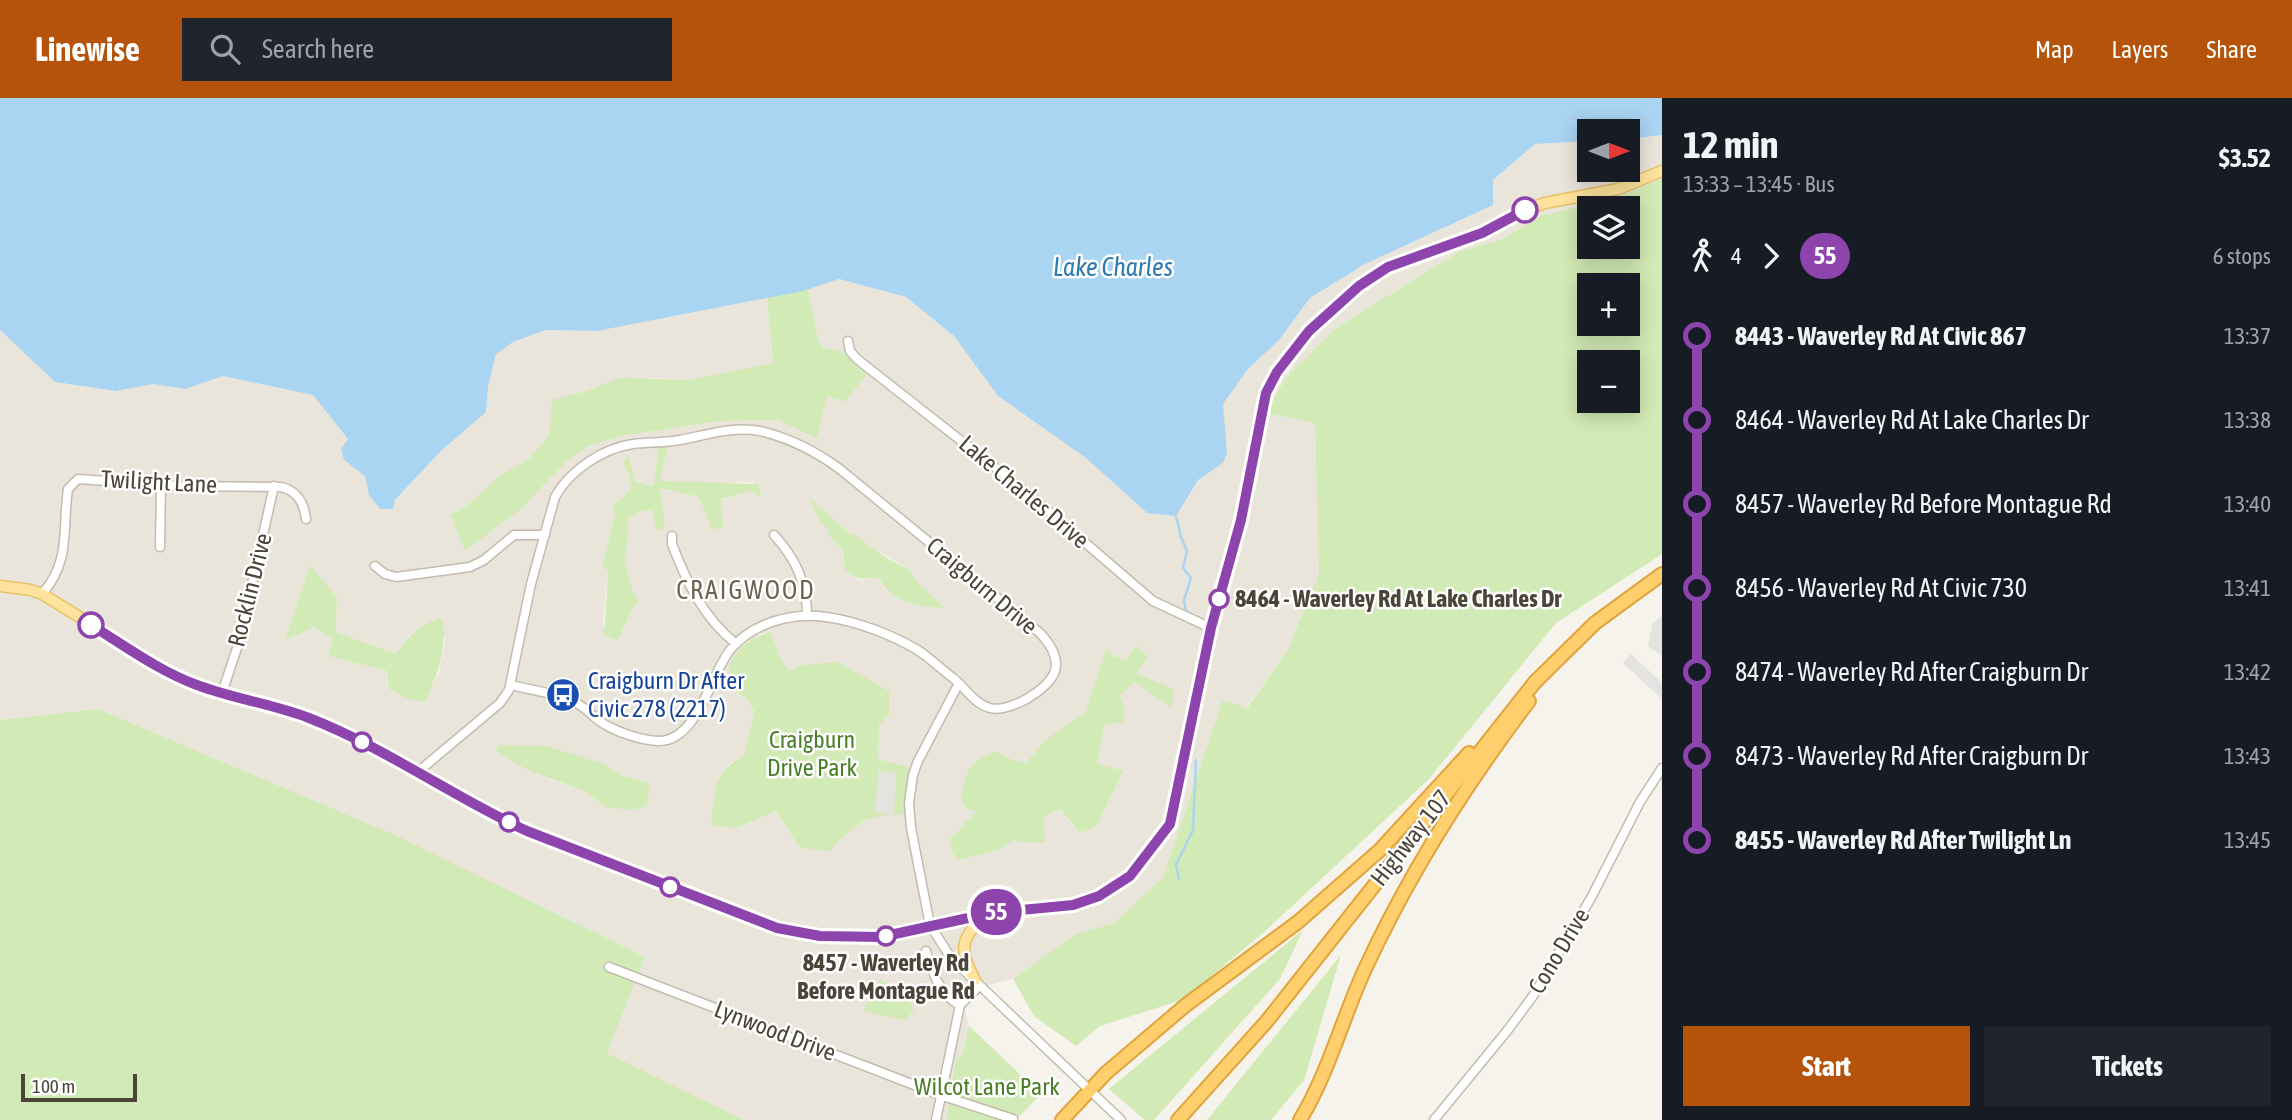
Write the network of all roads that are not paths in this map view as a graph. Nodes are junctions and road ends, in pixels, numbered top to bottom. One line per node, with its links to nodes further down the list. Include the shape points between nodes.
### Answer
1 (1662, 171): 15 (main road, via 1618,189 1536,206 1482,233 1388,267 1309,331 1266,393 1241,520)
2 (848, 341): 15 (street, Lake Charles Drive, via 854,357 1015,484 1149,598)
3 (161, 485): 4 (street, Twilight Lane); 9 (street); 13 (street, Twilight Lane, via 85,478 74,482 67,492 61,565)
4 (274, 486): 5 (street, via 297,495); 20 (street, Rocklin Drive, via 239,642)
5 (306, 519)
6 (545, 535): 10 (street, via 514,535 484,560 464,569 396,577); 18 (street, Craigburn Drive, via 560,488 610,451 732,430 774,435 841,470 1040,634 1056,659 1046,684 1009,708 988,708); 19 (street, Craigburn Drive)
7 (672, 536): 16 (street, via 694,596)
8 (774, 536): 14 (street, via 801,575)
9 (160, 547)
10 (375, 566)
11 (1662, 574): 17 (highway, Highway 107)
12 (0, 586): 13 (main road)
13 (42, 594): 20 (main road, via 146,660)
14 (807, 616): 16 (street, Craigburn Drive, via 759,627); 18 (street, Craigburn Drive, via 860,625 890,637 917,650)
15 (1211, 628): 24 (main road, via 1170,824 1130,876 1099,896 1073,905)
16 (737, 644): 19 (street, Craigburn Drive, via 689,725 662,741 615,729 568,699)
17 (1566, 649): 21 (highway, Highway 107); 37 (highway, via 1410,877 1364,970 1321,1080)
18 (959, 683): 25 (street, via 918,761 910,793 910,819)
19 (511, 685): 23 (street, Craigburn Drive, via 500,703)
20 (222, 693): 23 (main road, via 309,718)
21 (1508, 714): 30 (highway, via 1380,849 1298,922 1186,1005); 36 (highway, Highway 107, via 1267,1021)
22 (1662, 768): 38 (street, Cono Drive, via 1533,996)
23 (419, 771): 25 (main road, via 527,831 777,928 860,938)
24 (991, 913): 25 (main road); 28 (main road, via 973,926 963,948)
25 (930, 925): 28 (street, via 951,958)
26 (926, 951): 29 (street, via 943,992)
27 (609, 967): 31 (street, Lynwood Drive)
28 (977, 983): 29 (street); 30 (street)
29 (960, 1005): 31 (street)
30 (1090, 1091): 34 (highway); 35 (street)
31 (940, 1095): 32 (street, Lynwood Drive); 33 (street)
32 (1013, 1119)
33 (936, 1120)
34 (1062, 1120)
35 (1121, 1120)
36 (1178, 1120)
37 (1300, 1120)
38 (1434, 1120)

